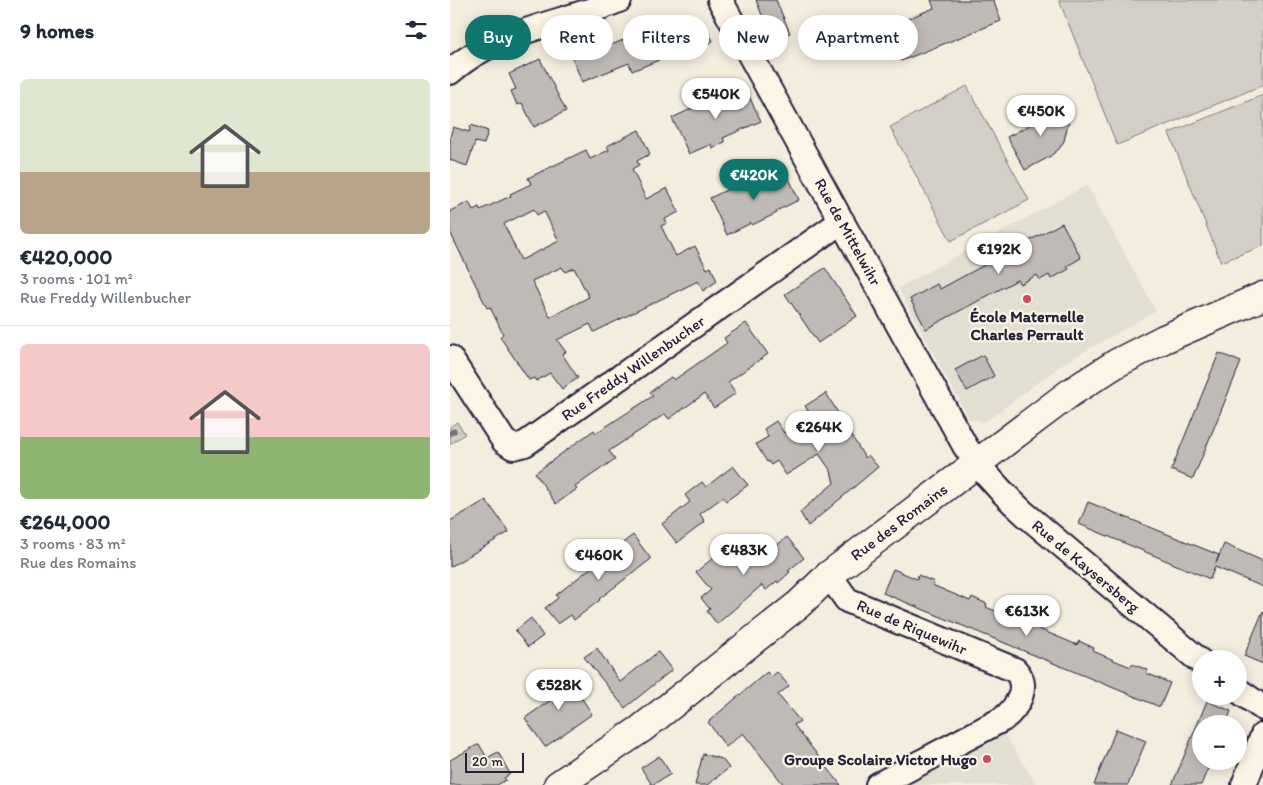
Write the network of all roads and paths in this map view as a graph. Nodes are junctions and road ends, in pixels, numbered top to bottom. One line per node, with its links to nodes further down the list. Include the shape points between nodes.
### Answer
1 (619, 0): 3 (street, via 501,40)
2 (720, 0): 4 (street, Rue de Mittelwihr)
3 (450, 72)
4 (842, 221): 6 (street, Rue Freddy Willenbucher, via 524,444 513,447 504,441); 7 (street, Rue de Mittelwihr)
5 (1263, 296): 7 (main road, Rue des Romains, via 1117,363 1070,392)
6 (450, 358)
7 (977, 464): 8 (main road, Rue des Romains); 9 (street, Rue de Kaysersberg, via 1025,514)
8 (829, 575): 13 (main road, Rue des Romains, via 799,604 641,729); 14 (street, Rue de Riquewihr, via 847,600 1015,670 1021,676 1020,695 1013,711 1003,719)
9 (1192, 654)
10 (1247, 697): 11 (street)
11 (1263, 708)
12 (1263, 735): 15 (street)
13 (558, 785)
14 (878, 785)
15 (1244, 785)

